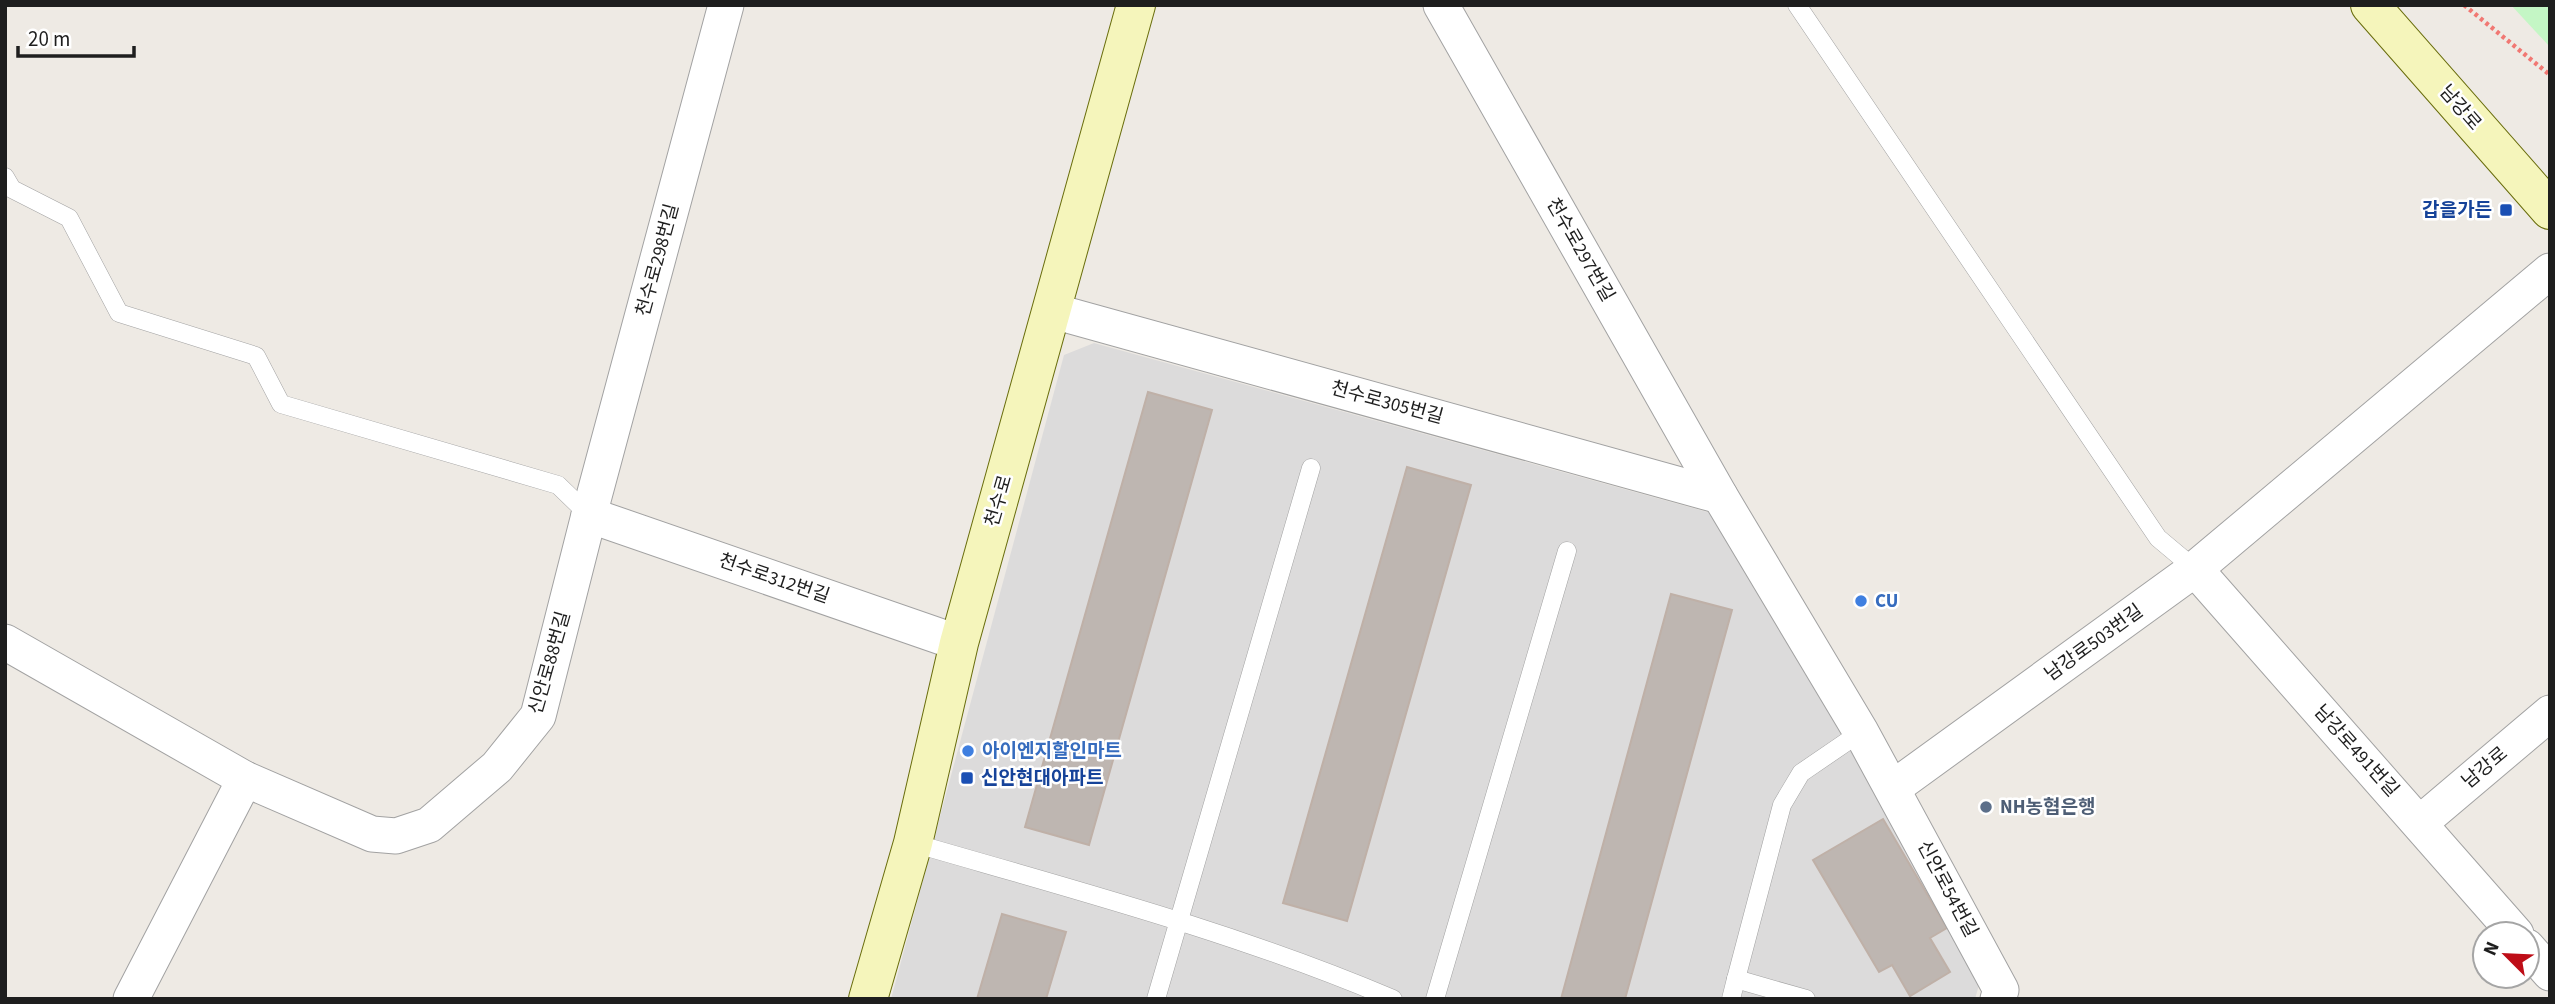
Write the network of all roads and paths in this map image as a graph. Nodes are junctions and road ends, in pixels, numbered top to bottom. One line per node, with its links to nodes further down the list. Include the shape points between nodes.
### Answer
1 (726, 5): 14 (street, 천수로298번길)
2 (1136, 5): 11 (street, 천수로)
3 (1441, 5): 13 (street, 천수로297번길)
4 (1797, 5): 16 (lane, via 2158,538)
5 (2370, 5): 9 (street, 남강로)
6 (2464, 5): 7 (path)
7 (2550, 75)
8 (5, 177): 14 (lane, via 12,189 69,218 119,313 256,356 281,404 558,485)
9 (2550, 210)
10 (2550, 271): 16 (street, 남강로503번길)
11 (1053, 311): 13 (street, 천수로305번길); 18 (street, 천수로)
12 (1311, 468): 25 (lane)
13 (1720, 496): 20 (street)
14 (589, 514): 18 (street, 천수로312번길); 21 (street, 신안로88번길, via 538,716 497,767 429,825 396,836 372,834)
15 (1567, 551): 33 (lane)
16 (2195, 569): 22 (street, 남강로503번길); 23 (street, 남강로491번길)
17 (5, 642): 21 (street, 신안로88번길)
18 (959, 643): 24 (street, 천수로)
19 (2550, 713): 23 (street, 남강로)
20 (1861, 732): 22 (street); 27 (lane, via 1801,773 1782,805)
21 (245, 779): 29 (street)
22 (1893, 789): 28 (street, 신안로54번길)
23 (2420, 823): 26 (street, 남강로491번길)
24 (913, 843): 25 (lane); 30 (street, 천수로)
25 (1179, 920): 31 (lane); 32 (lane, via 1325,970)
26 (2504, 920)
27 (1736, 979): 34 (lane); 35 (lane)
28 (2002, 996)
29 (131, 999)
30 (868, 999)
31 (1156, 999)
32 (1393, 999)
33 (1436, 999)
34 (1731, 999)
35 (1806, 999)

